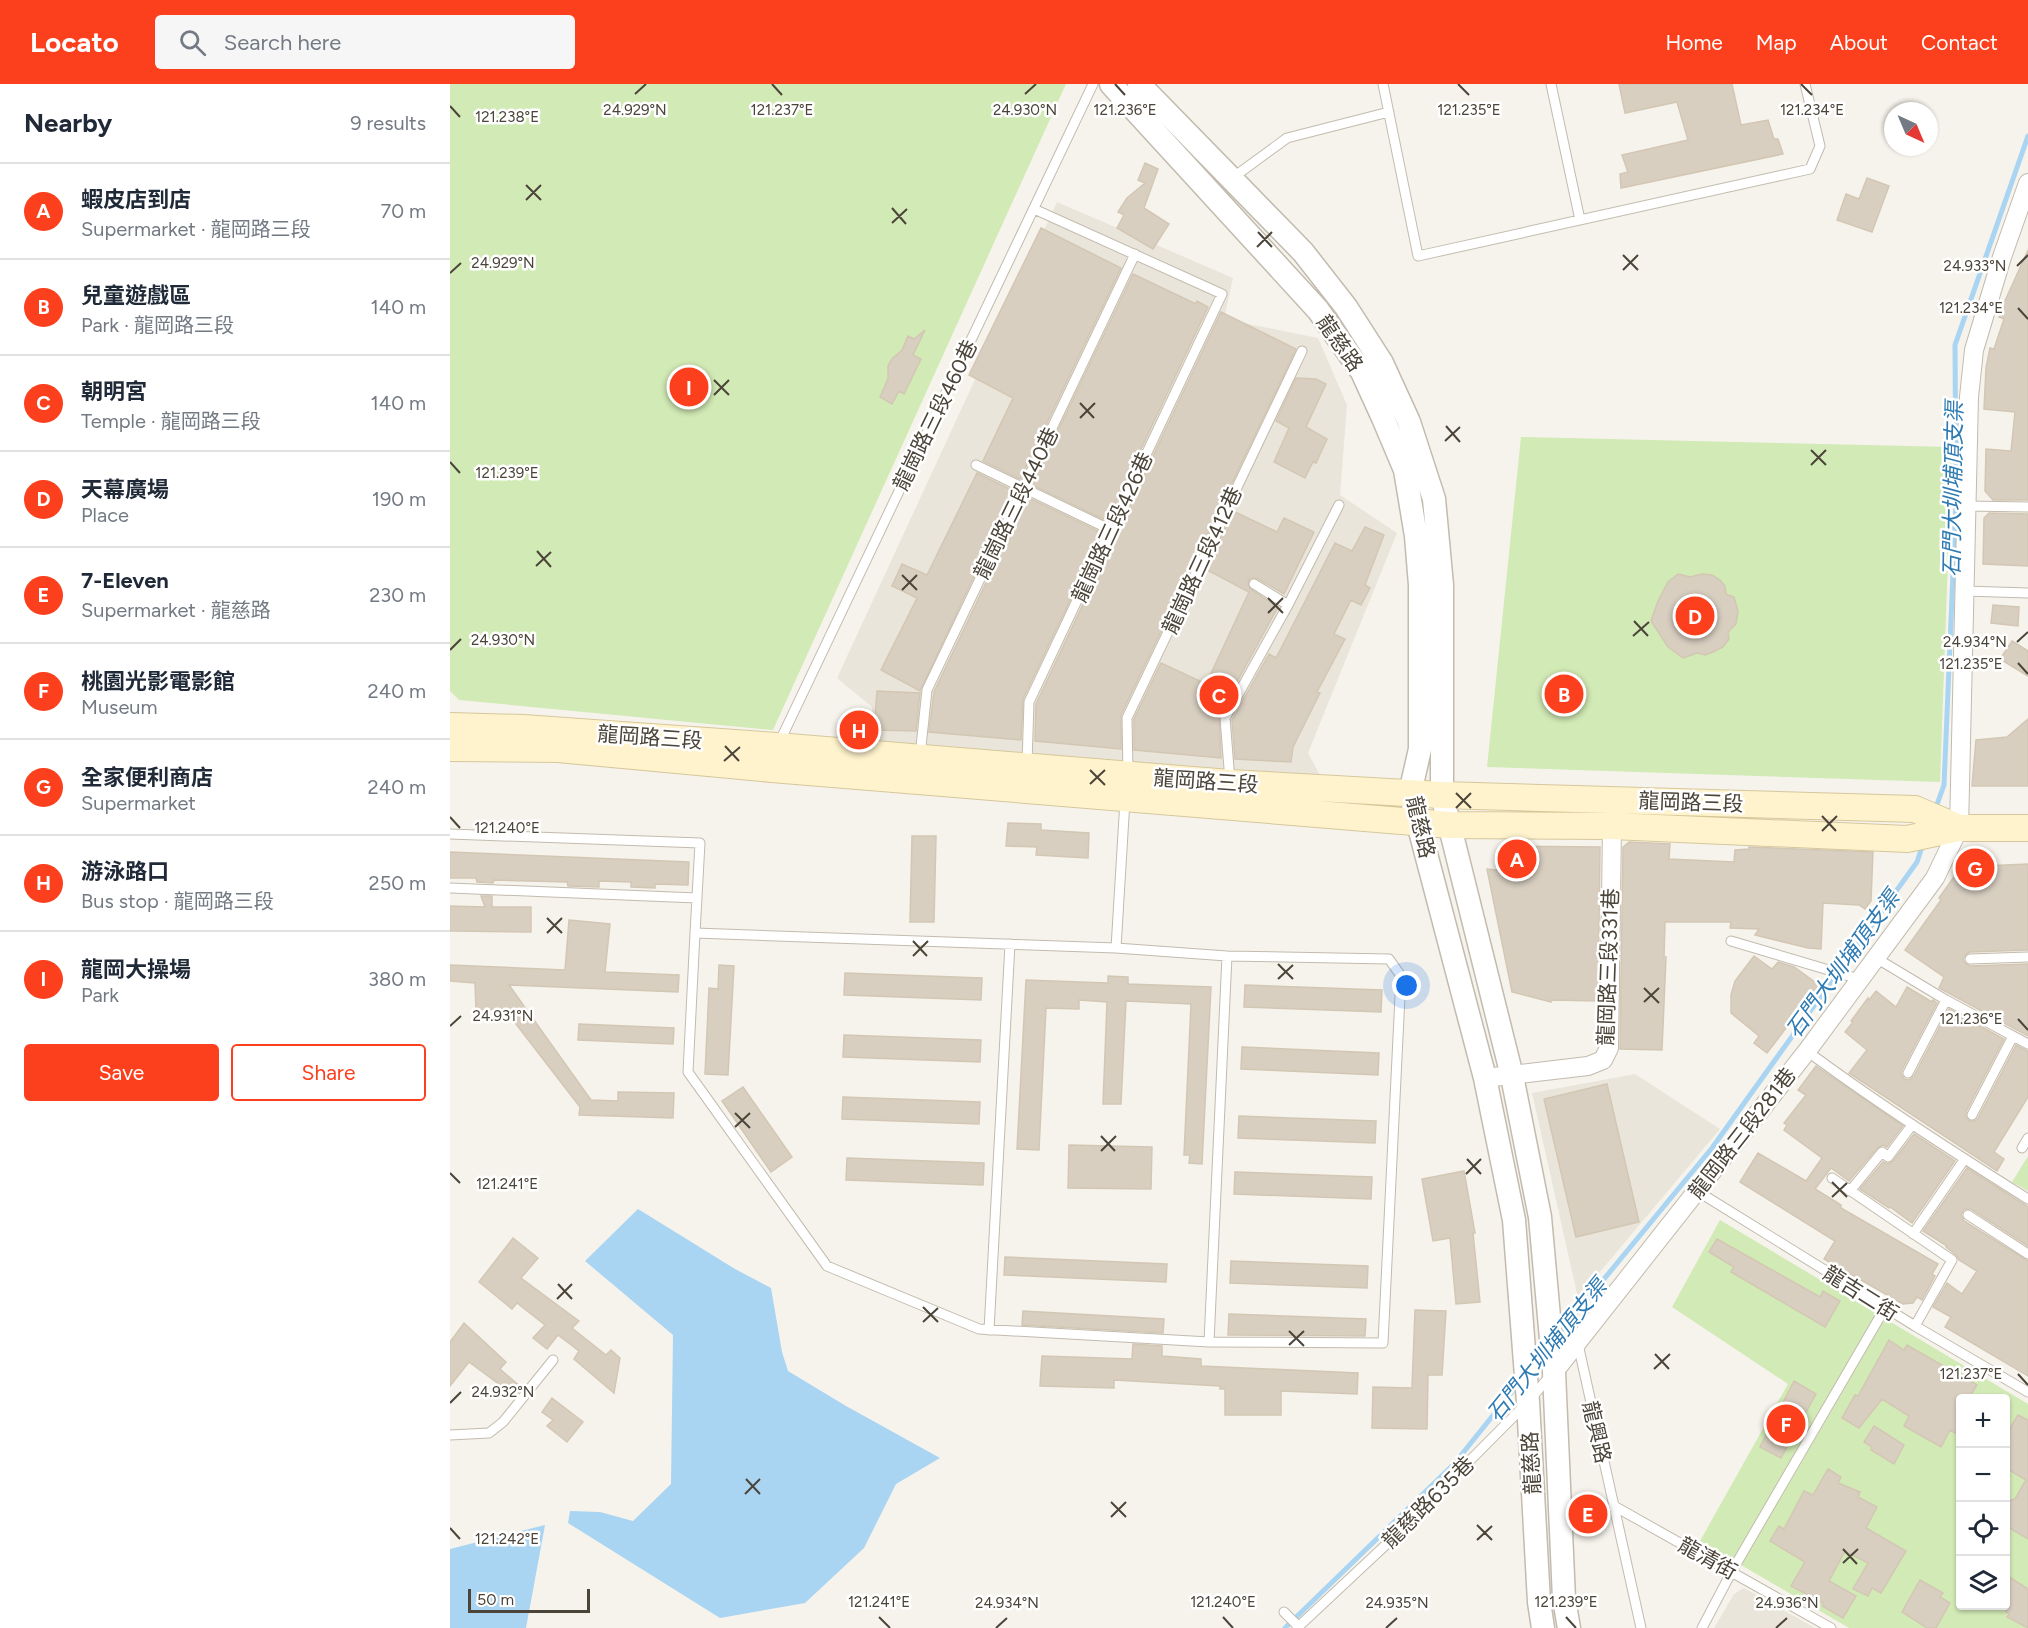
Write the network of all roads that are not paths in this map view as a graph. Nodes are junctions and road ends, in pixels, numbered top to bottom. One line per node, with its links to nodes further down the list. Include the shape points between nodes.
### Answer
1 (1093, 84): 10 (lane, 龍崗路三段460巷)
2 (1112, 84): 30 (street, 龍慈路, via 1318,310 1362,372 1405,470 1420,585 1420,749)
3 (1139, 84): 8 (street, 龍慈路)
4 (1383, 84): 7 (lane)
5 (1551, 84): 11 (lane)
6 (1805, 84): 11 (lane, via 1820,146 1810,169)
7 (1389, 111): 8 (lane, via 1287,138); 11 (lane, via 1418,256)
8 (1231, 179): 31 (street, 龍慈路, via 1303,252 1347,307 1382,363 1409,422 1434,499 1442,595)
9 (2028, 183): 17 (street, via 1974,350)
10 (1034, 209): 12 (lane); 25 (lane, 龍崗路三段460巷)
11 (1580, 220)
12 (1135, 254): 15 (lane, 龍崗路三段440巷); 19 (lane, 龍崗路三段426巷, via 1222,294)
13 (1302, 351): 29 (lane, 龍崗路三段412巷, via 1127,718)
14 (976, 465): 15 (lane)
15 (1024, 488): 19 (lane); 26 (lane, 龍崗路三段440巷, via 927,690)
16 (1339, 505): 23 (lane)
17 (1966, 506): 18 (lane); 21 (street)
18 (2028, 507)
19 (1111, 530): 27 (lane, 龍崗路三段426巷, via 1029,702)
20 (1254, 584): 23 (lane)
21 (1965, 591): 22 (lane); 35 (street)
22 (2028, 593)
23 (1288, 604): 28 (lane, via 1225,718)
24 (451, 735): 25 (main road, 龍岡路三段, via 558,749)
25 (775, 758): 26 (main road, 龍岡路三段); 29 (main road, 龍岡路三段)
26 (920, 758): 27 (main road, 龍岡路三段)
27 (1027, 766): 29 (main road, 龍岡路三段)
28 (1230, 783): 29 (main road, 龍岡路三段); 30 (main road, 龍岡路三段)
29 (1127, 787): 32 (main road, 龍岡路三段); 43 (lane, 龍崗路三段412巷)
30 (1410, 793): 31 (main road, 龍岡路三段); 32 (street, 龍慈路)
31 (1442, 795): 33 (street, 龍慈路); 35 (main road, 龍岡路三段, via 1915,809)
32 (1419, 823): 33 (main road, 龍岡路三段); 55 (street, 龍慈路)
33 (1450, 825): 34 (main road, 龍岡路三段); 54 (street, 龍慈路)
34 (1612, 826): 35 (main road, 龍岡路三段, via 1907,839); 54 (street, 龍岡路三段331巷, via 1609,1048 1603,1060 1588,1066)
35 (1959, 828): 36 (main road, 龍岡路三段); 46 (street, 龍岡路三段281巷, via 1935,878)
36 (2028, 828)
37 (450, 834): 39 (lane, via 700,843)
38 (450, 888): 39 (lane)
39 (697, 898): 40 (lane)
40 (696, 933): 42 (lane); 70 (lane, via 688,1072 827,1266)
41 (1731, 941): 48 (lane)
42 (1010, 944): 43 (lane); 70 (lane)
43 (1116, 948): 44 (lane)
44 (1227, 956): 71 (lane); 71 (lane, via 1389,959 1401,976 1383,1342)
45 (2028, 957): 47 (lane)
46 (1876, 958): 48 (street, 龍岡路三段281巷); 49 (lane)
47 (1970, 959)
48 (1859, 979): 52 (street, 龍岡路三段281巷)
49 (1946, 1000): 50 (lane); 53 (lane)
50 (2013, 1035): 51 (lane); 56 (lane)
51 (2028, 1044)
52 (1807, 1052): 57 (lane); 62 (street, 龍岡路三段281巷)
53 (1908, 1073)
54 (1512, 1076): 55 (street, 龍岡路三段331巷); 74 (street, 龍慈路, via 1540,1216)
55 (1485, 1078): 76 (street, 龍慈路, via 1514,1220)
56 (1972, 1115)
57 (1912, 1125): 60 (lane); 63 (lane, via 1888,1157 1882,1152)
58 (2028, 1138): 59 (lane)
59 (2022, 1148)
60 (1964, 1160): 64 (lane); 66 (lane)
61 (1832, 1178): 63 (lane)
62 (1697, 1191): 68 (lane, 龍吉二街); 72 (street, 龍岡路三段281巷)
63 (1850, 1191): 66 (lane)
64 (2028, 1199)
65 (1968, 1215): 67 (lane)
66 (1913, 1233): 69 (lane, via 1952,1260)
67 (2028, 1254)
68 (1885, 1308): 69 (lane, 龍吉二街); 79 (lane)
69 (1915, 1326): 75 (lane, 龍吉二街)
70 (989, 1330): 71 (lane)
71 (1209, 1342)
72 (1577, 1342): 74 (street, 龍岡路三段281巷); 78 (lane, 龍興路)
73 (554, 1360): 77 (lane, via 503,1422 489,1433)
74 (1554, 1372): 76 (lane, 龍慈路635巷); 83 (street, 龍慈路, via 1564,1599)
75 (2028, 1392)
76 (1528, 1402): 81 (lane, 龍慈路635巷, via 1391,1540); 82 (street, 龍慈路, via 1539,1602)
77 (450, 1435)
78 (1614, 1506): 79 (lane, 龍清街); 84 (lane, 龍興路)
79 (1732, 1571): 85 (lane); 86 (lane, 龍清街)
80 (1284, 1612): 81 (lane)
81 (1297, 1627)
82 (1544, 1628)
83 (1569, 1628)
84 (1641, 1628)
85 (1702, 1628)
86 (1831, 1628)

